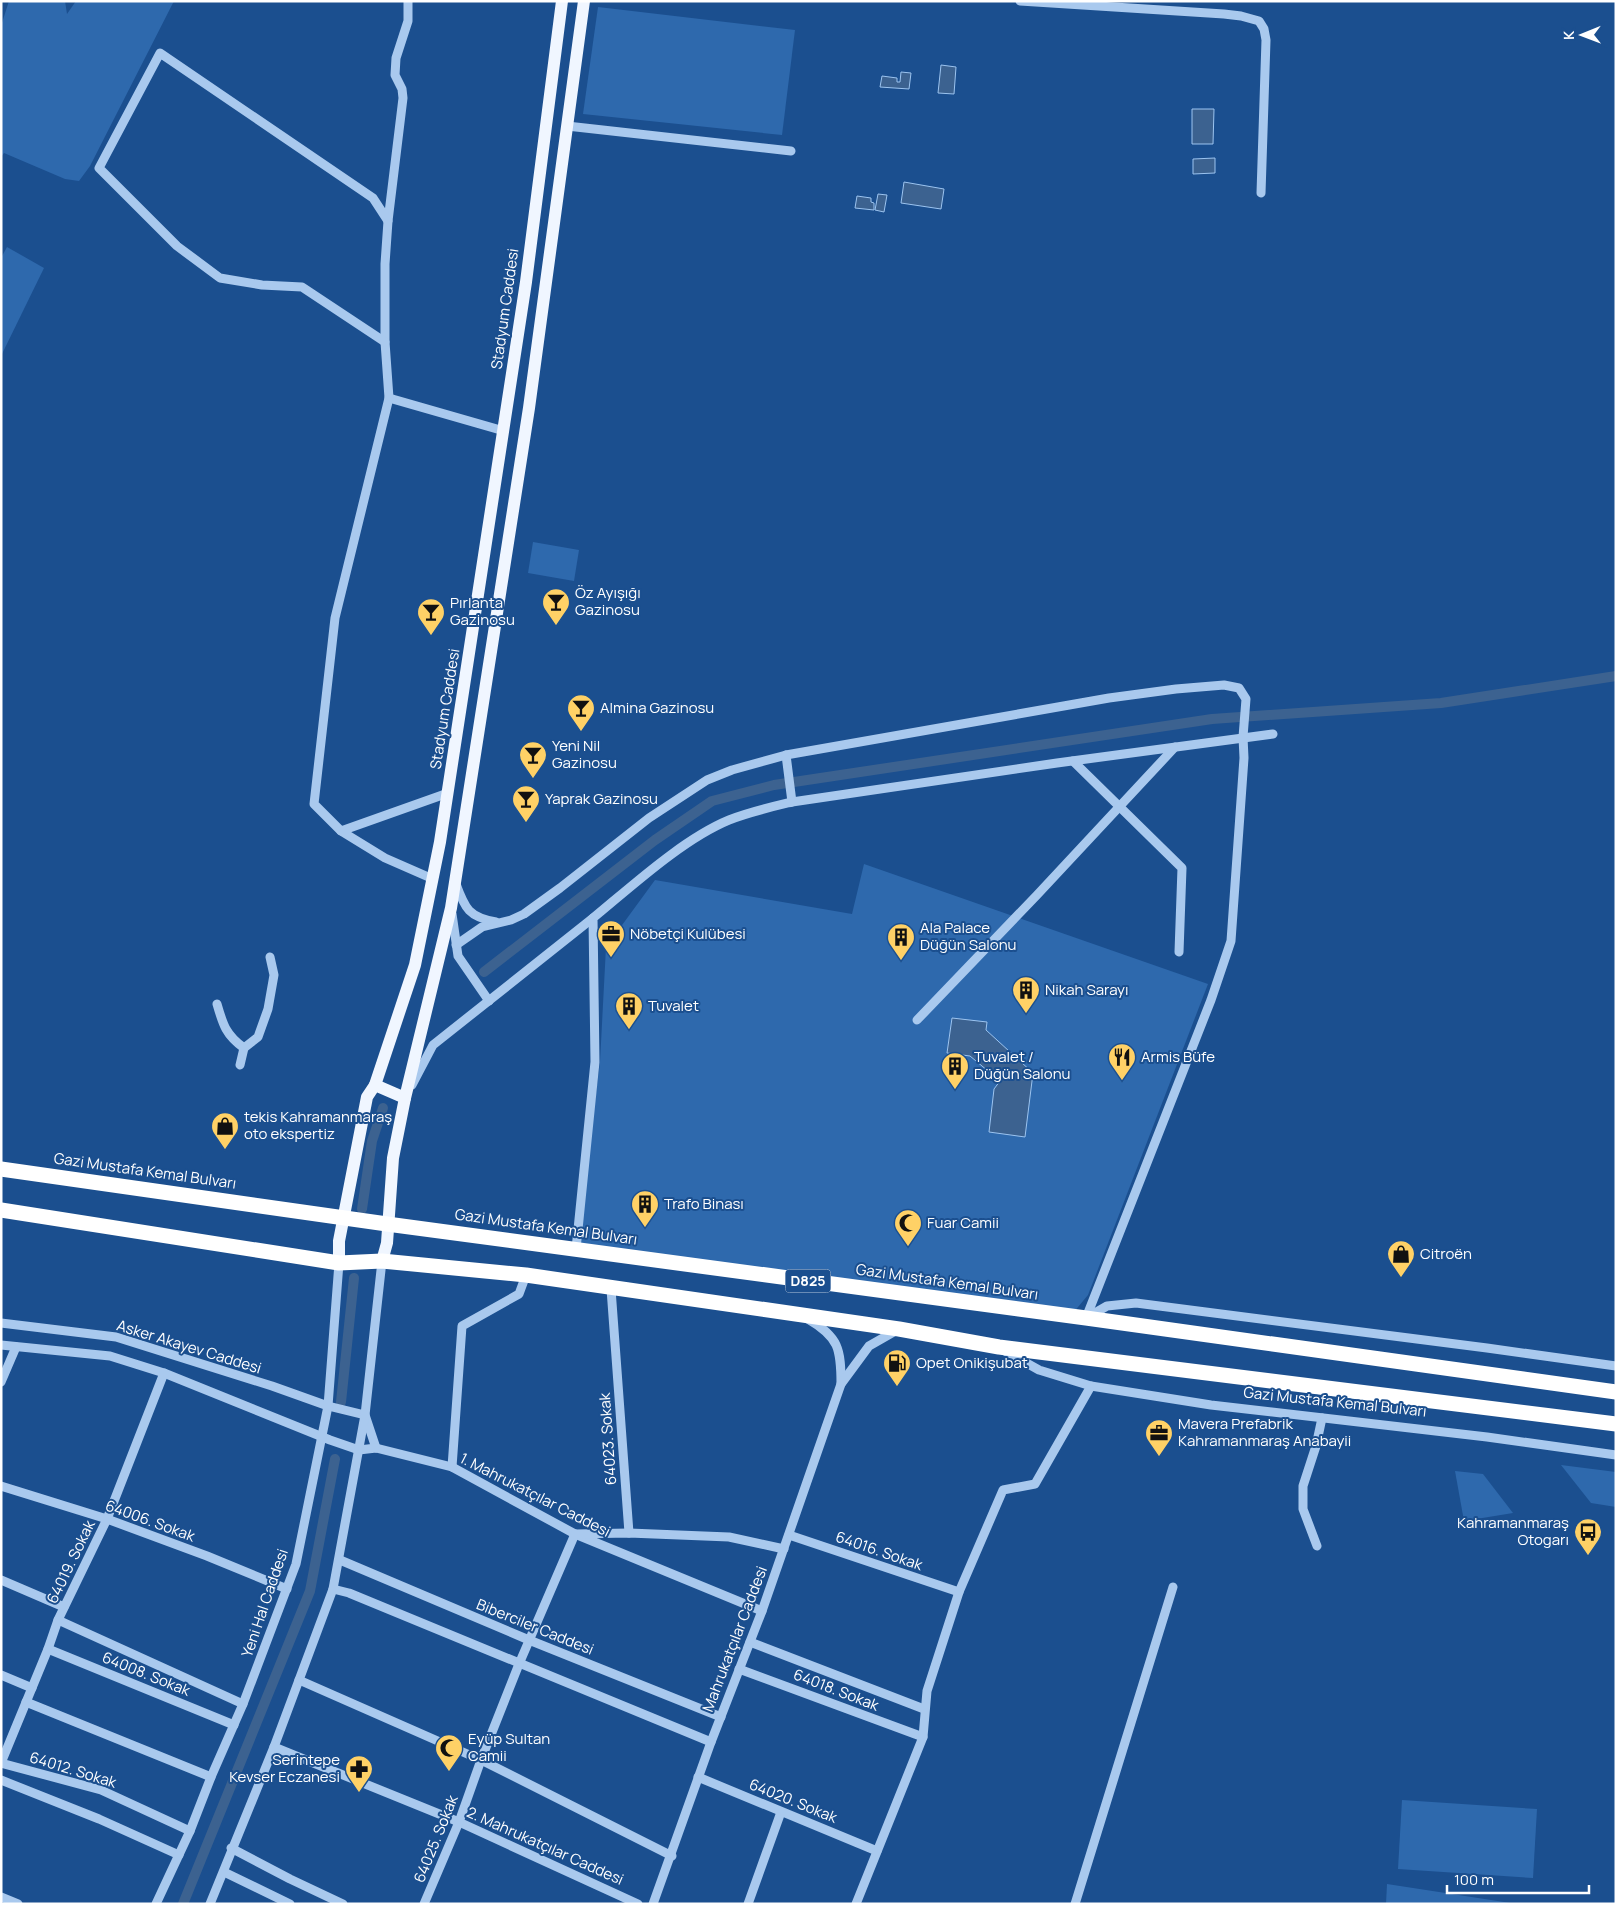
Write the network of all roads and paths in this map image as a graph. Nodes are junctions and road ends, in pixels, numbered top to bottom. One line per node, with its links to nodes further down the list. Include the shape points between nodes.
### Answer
1 (408, 1): 9 (street, via 408,21 396,58 395,75 403,98)
2 (562, 1): 5 (main road, Stadyum Caddesi)
3 (584, 1): 6 (main road)
4 (1020, 1): 8 (street, via 1224,14 1259,21 1266,40)
5 (547, 108): 6 (main road, via 555,103 564,106); 12 (main road, Stadyum Caddesi)
6 (568, 122): 7 (street); 23 (main road, via 529,408)
7 (791, 151)
8 (1261, 193)
9 (388, 221): 10 (street); 10 (street, via 373,198 160,53 99,168 177,246 220,278 302,287)
10 (385, 342): 11 (street)
11 (389, 398): 12 (street); 21 (street, via 335,618 314,804)
12 (504, 431): 18 (main road, Stadyum Caddesi)
13 (1273, 734): 14 (street)
14 (1243, 737): 15 (street); 16 (street, via 1246,699 1239,688 1224,685 1110,698); 47 (street, via 1231,941)
15 (1175, 746): 17 (street); 20 (street)
16 (786, 755): 19 (street); 26 (street, via 732,770 699,785 649,818 524,914)
17 (1073, 761): 19 (street); 20 (street)
18 (448, 793): 21 (street); 22 (main road, Stadyum Caddesi)
19 (792, 802): 25 (street, via 728,820 690,842)
20 (1119, 807): 28 (street, via 1182,868); 32 (street)
21 (341, 831): 22 (street, via 385,858)
22 (433, 879): 35 (main road, Stadyum Caddesi, via 414,965)
23 (455, 882): 24 (main road); 26 (street, via 464,905 473,915)
24 (451, 908): 27 (street); 36 (main road)
25 (593, 918): 30 (street); 41 (street, via 595,1062)
26 (501, 923): 27 (street, via 482,927)
27 (456, 945): 30 (street, via 458,956)
28 (1179, 952)
29 (270, 957): 33 (street, via 274,975 268,1009 258,1037)
30 (489, 1001): 36 (street, via 433,1045)
31 (217, 1004): 33 (street, via 226,1032)
32 (917, 1020)
33 (244, 1048): 34 (street)
34 (240, 1065)
35 (375, 1085): 36 (main road); 39 (main road, Stadyum Caddesi, via 367,1097)
36 (405, 1098): 40 (main road, via 393,1158)
37 (1, 1169): 39 (highway, Gazi Mustafa Kemal Bulvarı / D825)
38 (1, 1210): 43 (highway, Gazi Mustafa Kemal Bulvarı / D825)
39 (344, 1217): 40 (highway, Gazi Mustafa Kemal Bulvarı / D825); 43 (main road, Stadyum Caddesi)
40 (387, 1224): 41 (highway, Gazi Mustafa Kemal Bulvarı / D825); 42 (main road, via 387,1243)
41 (576, 1249): 47 (highway, Gazi Mustafa Kemal Bulvarı / D825)
42 (382, 1261): 43 (highway, Gazi Mustafa Kemal Bulvarı / D825); 44 (highway, Gazi Mustafa Kemal Bulvarı / D825); 60 (street)
43 (339, 1264): 59 (street, Yeni Hal Caddesi)
44 (526, 1276): 45 (highway, Gazi Mustafa Kemal Bulvarı / D825); 67 (street, via 519,1294 462,1326)
45 (612, 1288): 46 (highway, Gazi Mustafa Kemal Bulvarı / D825); 70 (street, 64023. Sokak)
46 (802, 1316): 49 (highway, Gazi Mustafa Kemal Bulvarı / D825); 56 (street, Mahrukatçılar Caddesi, via 824,1328 833,1338 841,1358)
47 (1086, 1318): 53 (street, via 1107,1306 1136,1303); 58 (highway, Gazi Mustafa Kemal Bulvarı / D825)
48 (1, 1323): 59 (street, Asker Akayev Caddesi, via 116,1337)
49 (899, 1329): 52 (highway, Gazi Mustafa Kemal Bulvarı / D825); 56 (street, Mahrukatçılar Caddesi, via 870,1346)
50 (1, 1345): 51 (street)
51 (16, 1347): 54 (street, via 110,1356); 55 (street)
52 (998, 1347): 57 (street, Gazi Mustafa Kemal Bulvarı, via 1039,1370); 62 (highway, Gazi Mustafa Kemal Bulvarı / D825)
53 (1616, 1366)
54 (164, 1373): 63 (street); 69 (street, 64019. Sokak)
55 (1, 1382)
56 (841, 1384): 72 (street, Mahrukatçılar Caddesi)
57 (1091, 1386): 61 (street, Gazi Mustafa Kemal Bulvarı); 80 (street, via 1035,1484 1003,1490)
58 (1616, 1392)
59 (328, 1406): 60 (street, Asker Akayev Caddesi); 63 (street, Yeni Hal Caddesi)
60 (365, 1415): 64 (street); 65 (street)
61 (1322, 1418): 66 (street, Gazi Mustafa Kemal Bulvarı); 73 (street, via 1303,1486 1304,1509)
62 (1616, 1424)
63 (322, 1436): 65 (street); 78 (street, Yeni Hal Caddesi, via 296,1564)
64 (376, 1448): 65 (street, 1. Mahrukatçılar Caddesi); 67 (street, 1. Mahrukatçılar Caddesi)
65 (359, 1450): 75 (street)
66 (1616, 1456)
67 (452, 1467): 71 (street, 1. Mahrukatçılar Caddesi)
68 (1, 1486): 69 (street, 64006. Sokak)
69 (107, 1520): 78 (street, 64006. Sokak); 81 (street, 64019. Sokak)
70 (629, 1533): 71 (street); 74 (street, via 729,1537)
71 (575, 1534): 82 (street, 1. Mahrukatçılar Caddesi); 84 (street, 64025. Sokak)
72 (789, 1535): 74 (street, Mahrukatçılar Caddesi); 80 (street, 64016. Sokak)
73 (1317, 1546)
74 (784, 1549): 82 (street, Mahrukatçılar Caddesi)
75 (340, 1560): 79 (street); 84 (street, Biberciler Caddesi)
76 (1, 1580): 81 (street)
77 (1173, 1586): 124 (street)
78 (287, 1589): 93 (street, Yeni Hal Caddesi)
79 (333, 1589): 87 (street); 90 (street)
80 (960, 1592): 94 (street)
81 (64, 1607): 83 (street, 64019. Sokak)
82 (762, 1611): 85 (street, Mahrukatçılar Caddesi)
83 (58, 1620): 86 (street, 64019. Sokak); 93 (street)
84 (530, 1640): 87 (street, 64025. Sokak); 95 (street, Biberciler Caddesi)
85 (750, 1642): 88 (street, Mahrukatçılar Caddesi); 94 (street)
86 (48, 1648): 91 (street, 64019. Sokak); 96 (street, 64008. Sokak)
87 (519, 1664): 98 (street); 100 (street, 64025. Sokak)
88 (739, 1668): 95 (street, Mahrukatçılar Caddesi); 97 (street, 64018. Sokak)
89 (1, 1675): 91 (street)
90 (299, 1680): 99 (street); 100 (street)
91 (32, 1688): 92 (street, 64019. Sokak)
92 (26, 1702): 101 (street, 64019. Sokak); 102 (street)
93 (243, 1704): 96 (street, Yeni Hal Caddesi)
94 (924, 1709): 97 (street)
95 (721, 1717): 98 (street, Mahrukatçılar Caddesi)
96 (234, 1725): 102 (street, Yeni Hal Caddesi)
97 (923, 1737): 109 (street)
98 (711, 1742): 103 (street, Mahrukatçılar Caddesi)
99 (274, 1746): 106 (street, 2. Mahrukatçılar Caddesi); 108 (street)
100 (481, 1760): 106 (street, 64025. Sokak); 111 (street)
101 (1, 1763): 107 (street, 64012. Sokak, via 101,1790)
102 (211, 1777): 107 (street, Yeni Hal Caddesi)
103 (698, 1777): 105 (street, 64020. Sokak); 111 (street, Mahrukatçılar Caddesi)
104 (1, 1780): 110 (street)
105 (781, 1812): 109 (street, 64020. Sokak); 122 (street)
106 (459, 1822): 119 (street, 64025. Sokak); 120 (street, 2. Mahrukatçılar Caddesi)
107 (190, 1831): 110 (street, Yeni Hal Caddesi)
108 (231, 1848): 112 (street); 118 (street)
109 (878, 1851): 123 (street)
110 (179, 1855): 115 (street, Yeni Hal Caddesi)
111 (672, 1856): 121 (street, Mahrukatçılar Caddesi)
112 (224, 1872): 116 (street); 117 (street)
113 (1, 1897): 114 (street)
114 (18, 1904)
115 (156, 1904)
116 (210, 1904)
117 (290, 1904)
118 (343, 1904)
119 (424, 1904)
120 (638, 1904)
121 (653, 1904)
122 (748, 1904)
123 (856, 1904)
124 (1075, 1904)

